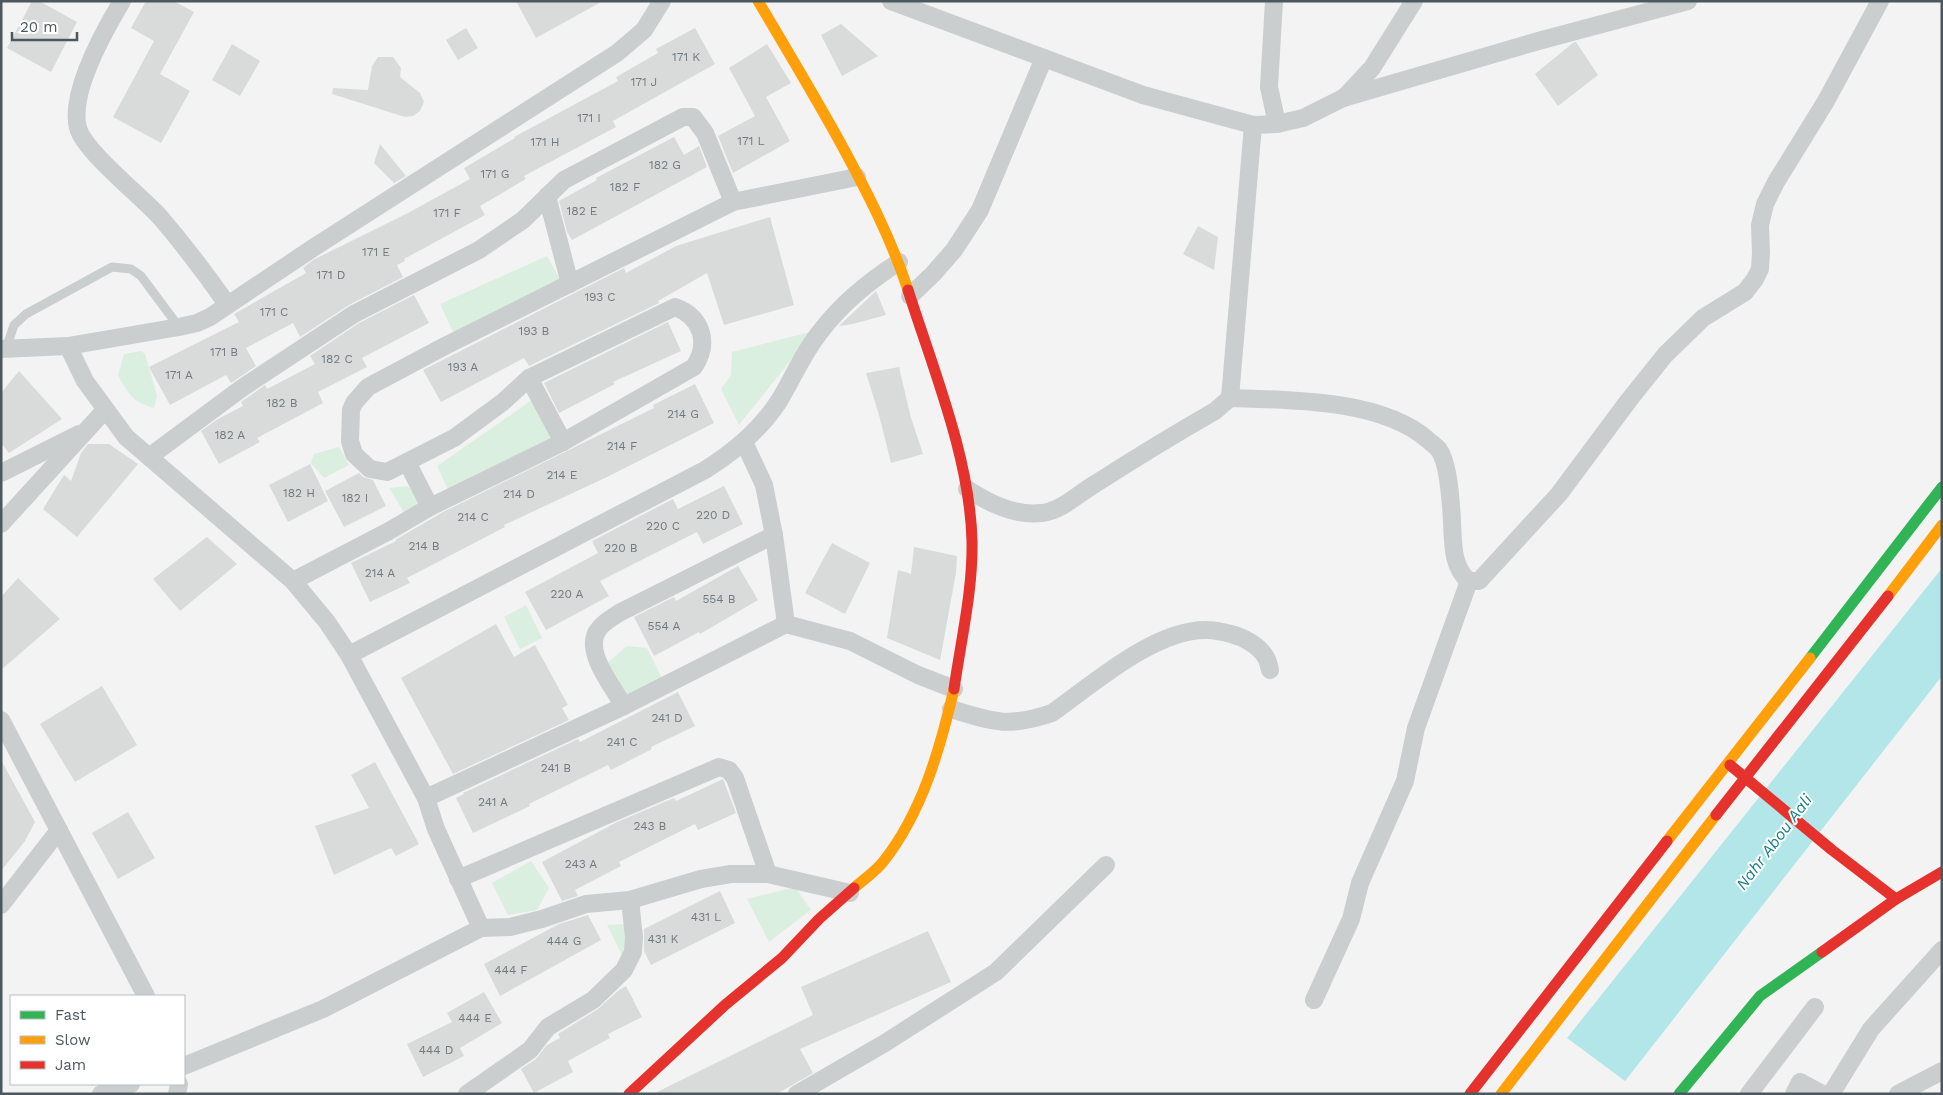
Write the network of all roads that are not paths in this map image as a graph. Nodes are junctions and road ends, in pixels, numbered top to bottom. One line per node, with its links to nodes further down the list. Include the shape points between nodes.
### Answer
1 (122, 1): 20 (street, via 88,67 77,108 78,128 84,141 196,260)
2 (662, 1): 20 (street, via 644,30 617,52)
3 (758, 1): 14 (main road, via 800,70)
4 (890, 1): 9 (street)
5 (1274, 1): 12 (street, via 1269,87)
6 (1688, 1): 11 (street)
7 (1880, 1): 40 (street, via 1765,204 1760,225 1760,269 1755,279 1745,292 1703,318 1665,355 1559,494 1479,581)
8 (1412, 2): 11 (street, via 1372,68)
9 (909, 4): 10 (street)
10 (1044, 58): 13 (street, via 1143,95); 19 (street, via 980,210 954,250)
11 (1343, 98): 12 (street, via 1303,118)
12 (1277, 124): 13 (street)
13 (1253, 125): 25 (street)
14 (857, 177): 16 (street); 17 (main road)
15 (547, 196): 16 (street, via 564,180 683,117 693,117 705,133); 18 (street); 30 (street, via 523,220 479,250 354,314)
16 (733, 202): 18 (street)
17 (899, 262): 19 (main road); 29 (street, via 836,312 804,354 779,401)
18 (570, 284): 31 (street, via 368,387 351,410 350,441 354,454 370,469 378,471 387,472)
19 (910, 296): 34 (main road, via 960,452)
20 (227, 304): 21 (street, via 210,317)
21 (179, 327): 22 (street); 23 (lane, via 141,276 131,269 112,267 26,314 14,325)
22 (68, 346): 23 (street); 26 (street, via 85,381)
23 (4, 349)
24 (529, 378): 28 (street); 28 (street, via 675,307 685,310 699,326 702,348 694,366); 31 (street, via 454,438)
25 (1230, 398): 34 (street, via 1215,411 1060,507 1042,513 1021,512 987,502); 40 (street, via 1344,407 1382,414 1417,431 1439,450 1451,501 1455,557 1463,576)
26 (105, 410): 27 (street); 30 (street, via 126,437)
27 (88, 429): 32 (street); 36 (street)
28 (563, 442): 35 (street)
29 (744, 442): 38 (street, via 764,485); 42 (street, via 705,470)
30 (149, 456): 39 (street)
31 (407, 462): 35 (street)
32 (1, 473)
33 (1942, 487): 48 (main road)
34 (967, 489): 44 (main road, via 972,541 969,591)
35 (430, 507): 39 (street)
36 (1, 524)
37 (1942, 525): 49 (main road)
38 (774, 535): 41 (street); 45 (street, via 619,613 598,630 593,648 596,660)
39 (293, 581): 42 (street)
40 (1469, 581): 63 (street, via 1416,728 1405,781 1360,883 1351,918)
41 (786, 624): 44 (street, via 850,641); 45 (street)
42 (349, 655): 50 (street)
43 (1270, 670): 46 (street, via 1266,656 1240,636 1208,630 1194,631 1156,643 1052,713 1038,718 1003,723)
44 (954, 689): 46 (main road)
45 (624, 706): 50 (street)
46 (951, 709): 56 (main road, via 940,747 912,817 882,863)
47 (1, 720): 51 (street)
48 (1727, 763): 49 (main road); 72 (main road)
49 (1745, 778): 57 (main road); 73 (main road)
50 (426, 798): 55 (street)
51 (59, 830): 59 (street); 62 (street)
52 (1106, 865): 71 (street, via 996,972 885,1043)
53 (1942, 872): 57 (main road)
54 (768, 874): 55 (street, via 735,778 729,770 719,767); 56 (street); 58 (street, via 731,874 701,879)
55 (458, 879): 60 (street)
56 (850, 893): 70 (main road)
57 (1896, 899): 74 (main road, via 1760,996)
58 (630, 900): 60 (street, via 586,904 510,928); 69 (street, via 633,952 624,970 593,1000 548,1027 530,1050)
59 (1, 906)
60 (481, 928): 65 (street, via 323,1009)
61 (1942, 950): 78 (street, via 1871,1029)
62 (145, 995)
63 (1314, 1000)
64 (1815, 1007): 75 (street)
65 (185, 1066)
66 (1939, 1077): 79 (street)
67 (128, 1085): 68 (street)
68 (100, 1094)
69 (467, 1094)
70 (629, 1094)
71 (796, 1094)
72 (1470, 1094)
73 (1501, 1094)
74 (1679, 1094)
75 (1749, 1094)
76 (1794, 1094): 77 (street, via 1800,1082)
77 (1822, 1094)
78 (1831, 1094)
79 (1898, 1094)

